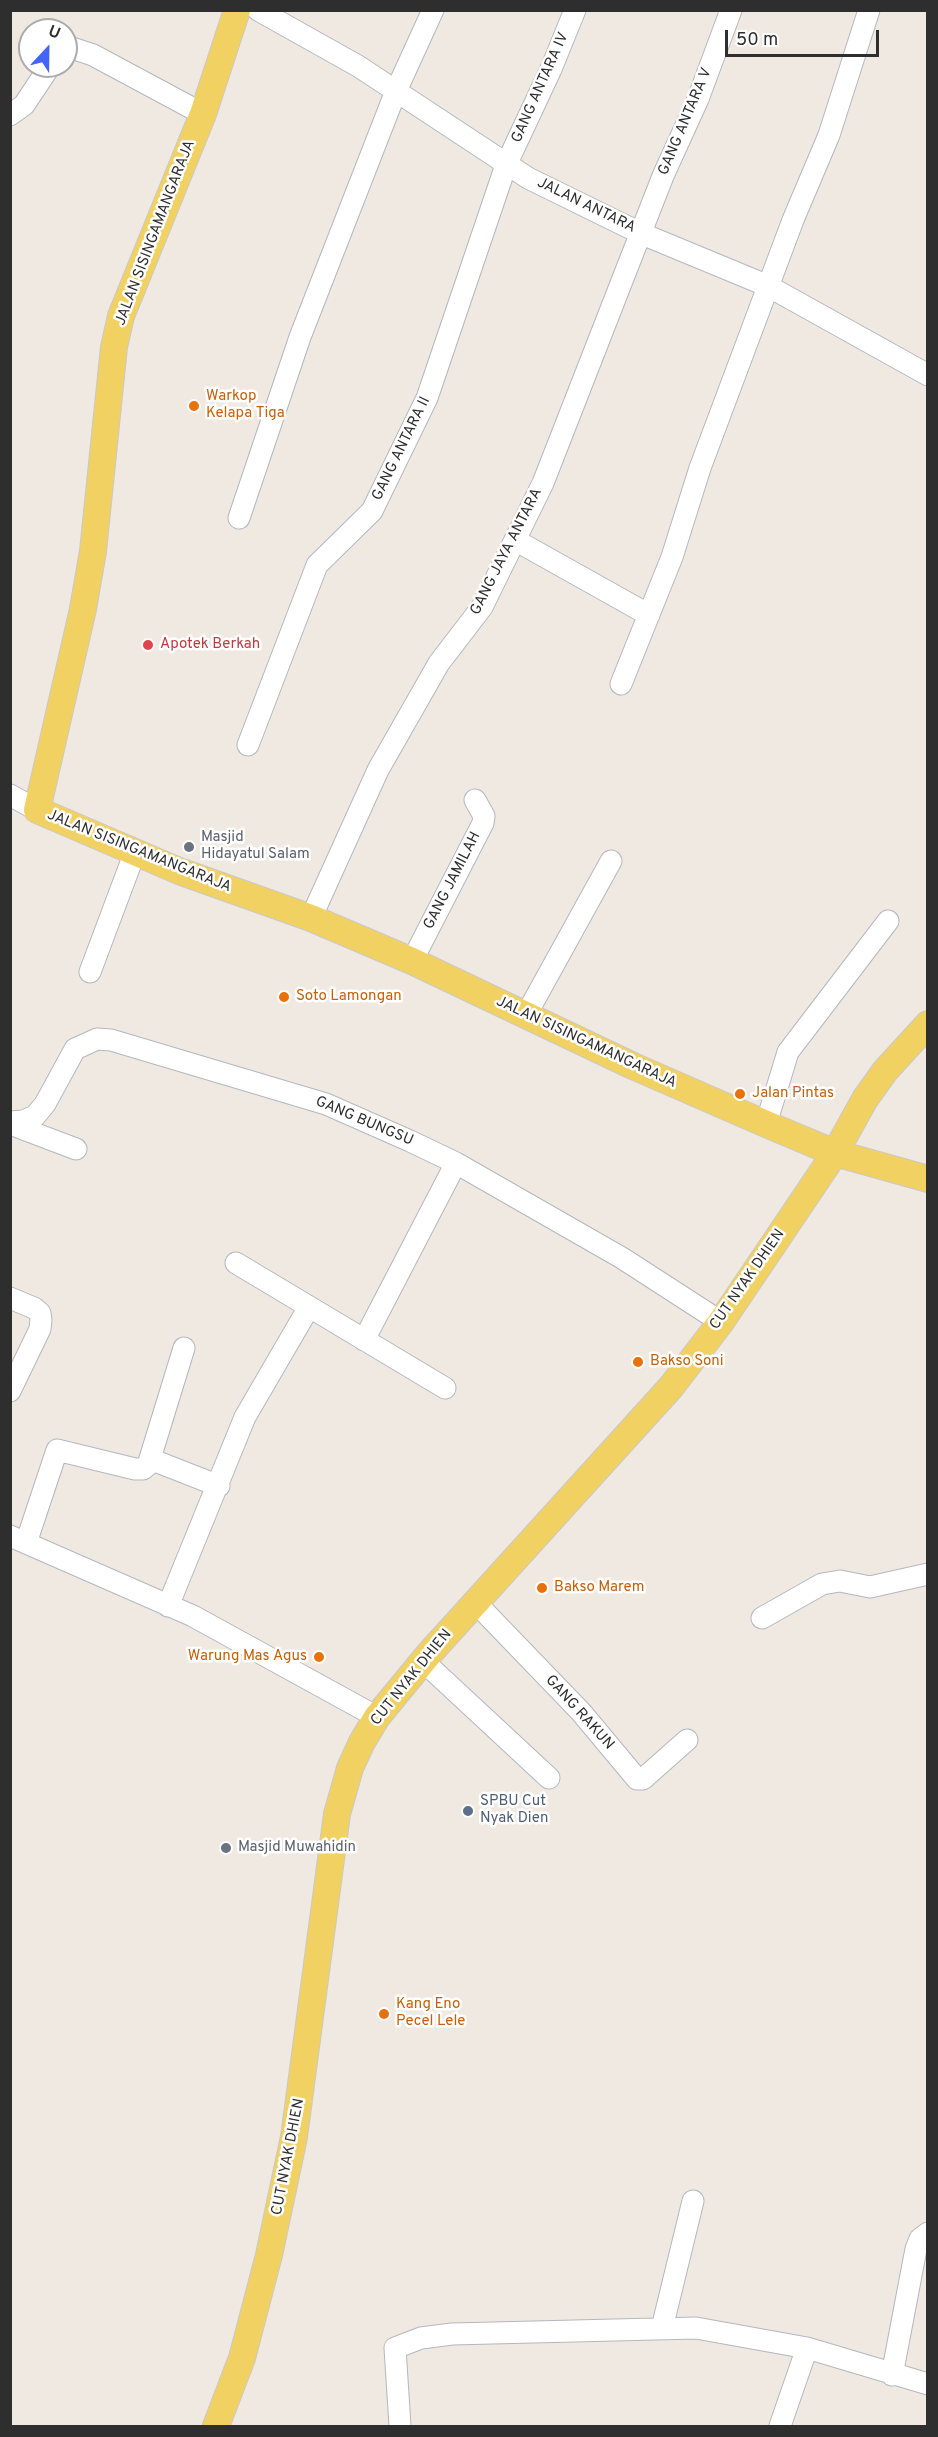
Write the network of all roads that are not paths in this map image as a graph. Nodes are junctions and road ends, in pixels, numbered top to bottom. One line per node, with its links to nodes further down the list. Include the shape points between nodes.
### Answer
1 (237, 10): 11 (main road, JALAN SISINGAMANGARAJA)
2 (258, 10): 9 (street, JALAN ANTARA)
3 (433, 10): 9 (street)
4 (575, 10): 12 (street, GANG ANTARA IV)
5 (731, 10): 13 (street, GANG ANTARA V, via 698,99)
6 (869, 10): 14 (street, via 829,135)
7 (78, 50): 11 (street)
8 (41, 78): 10 (street)
9 (396, 91): 12 (street, JALAN ANTARA); 16 (street, via 300,337)
10 (17, 110)
11 (203, 114): 23 (main road, JALAN SISINGAMANGARAJA, via 121,316 114,347 93,551)
12 (506, 165): 13 (street, JALAN ANTARA); 20 (street, GANG ANTARA II, via 427,398 372,511 317,566)
13 (640, 233): 14 (street, JALAN ANTARA); 17 (street, GANG JAYA ANTARA, via 543,483)
14 (768, 286): 15 (street, JALAN ANTARA); 18 (street)
15 (927, 375)
16 (239, 518)
17 (514, 540): 18 (street); 26 (street, GANG JAYA ANTARA, via 482,607 439,663 378,770)
18 (649, 615): 19 (street)
19 (621, 684)
20 (248, 745)
21 (10, 795): 23 (street)
22 (475, 801): 28 (street, GANG JAMILAH, via 484,816 483,823)
23 (38, 810): 24 (main road, JALAN SISINGAMANGARAJA)
24 (135, 852): 26 (main road, JALAN SISINGAMANGARAJA); 29 (street)
25 (611, 861): 30 (street)
26 (310, 918): 28 (main road, JALAN SISINGAMANGARAJA)
27 (888, 921): 33 (street, via 788,1052)
28 (412, 961): 30 (main road, JALAN SISINGAMANGARAJA)
29 (90, 972)
30 (526, 1015): 33 (main road, JALAN SISINGAMANGARAJA)
31 (927, 1024): 35 (main road, CUT NYAK DHIEN, via 865,1099)
32 (10, 1123): 34 (street); 36 (street, GANG BUNGSU, via 35,1116 75,1048 97,1039 111,1040 326,1104)
33 (766, 1125): 35 (main road, JALAN SISINGAMANGARAJA)
34 (76, 1149)
35 (835, 1153): 37 (main road, JALAN SISINGAMANGARAJA); 41 (main road, CUT NYAK DHIEN)
36 (456, 1163): 41 (street, GANG BUNGSU, via 622,1258); 42 (street)
37 (927, 1179)
38 (236, 1263): 40 (street)
39 (10, 1298): 45 (street, via 34,1308 41,1320)
40 (309, 1307): 42 (street); 47 (street, via 245,1418)
41 (721, 1322): 50 (main road, CUT NYAK DHIEN, via 656,1405)
42 (364, 1340): 44 (street)
43 (184, 1348): 46 (street)
44 (445, 1388)
45 (10, 1391)
46 (150, 1459): 47 (street); 48 (street, via 143,1469 135,1469 57,1450)
47 (219, 1485): 51 (street)
48 (18, 1540): 51 (street)
49 (927, 1574): 52 (street, via 870,1587 840,1581 822,1584)
50 (475, 1602): 53 (main road, CUT NYAK DHIEN); 55 (street, GANG RAKUN, via 638,1779 643,1779)
51 (168, 1606): 54 (street)
52 (762, 1618)
53 (423, 1661): 54 (main road, CUT NYAK DHIEN); 56 (street)
54 (377, 1717): 63 (main road, CUT NYAK DHIEN, via 350,1768 337,1814 294,2137 242,2358)
55 (687, 1740)
56 (549, 1778)
57 (693, 2201): 59 (street)
58 (927, 2233): 61 (street, via 916,2249)
59 (662, 2328): 60 (street, via 696,2328); 64 (street, via 452,2334 422,2338 395,2348)
60 (807, 2348): 61 (street); 65 (street)
61 (892, 2375): 62 (street)
62 (927, 2384)
63 (218, 2426)
64 (400, 2427)
65 (780, 2427)

